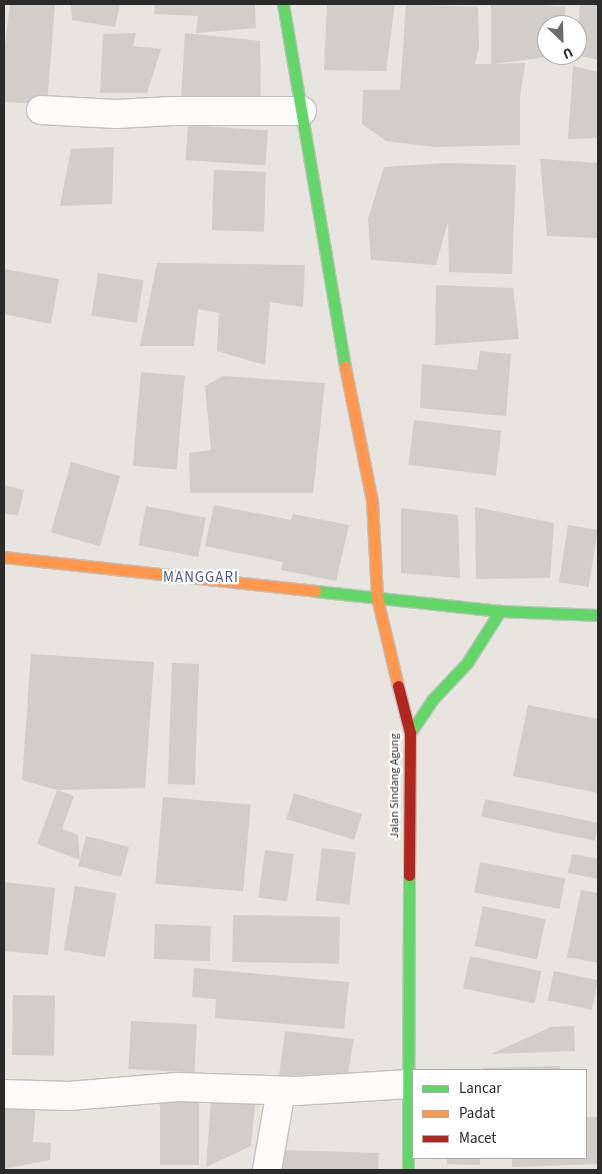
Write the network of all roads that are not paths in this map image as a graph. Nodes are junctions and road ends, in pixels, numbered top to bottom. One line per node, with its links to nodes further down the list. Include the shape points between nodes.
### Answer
1 (283, 4): 3 (main road, Jalan Sindang Agung)
2 (41, 110): 3 (street, via 116,114)
3 (302, 111): 5 (main road, Jalan Sindang Agung, via 333,304 372,501)
4 (4, 557): 5 (main road)
5 (377, 598): 6 (main road); 8 (main road, Jalan Sindang Agung)
6 (500, 611): 7 (main road); 8 (main road, via 467,663 432,700)
7 (598, 615)
8 (410, 733): 9 (main road, Jalan Sindang Agung)
9 (408, 1084): 10 (street); 13 (main road, Jalan Sindang Agung)
10 (280, 1090): 11 (street, via 178,1087 69,1096); 12 (street)
11 (4, 1094)
12 (267, 1170)
13 (408, 1170)

